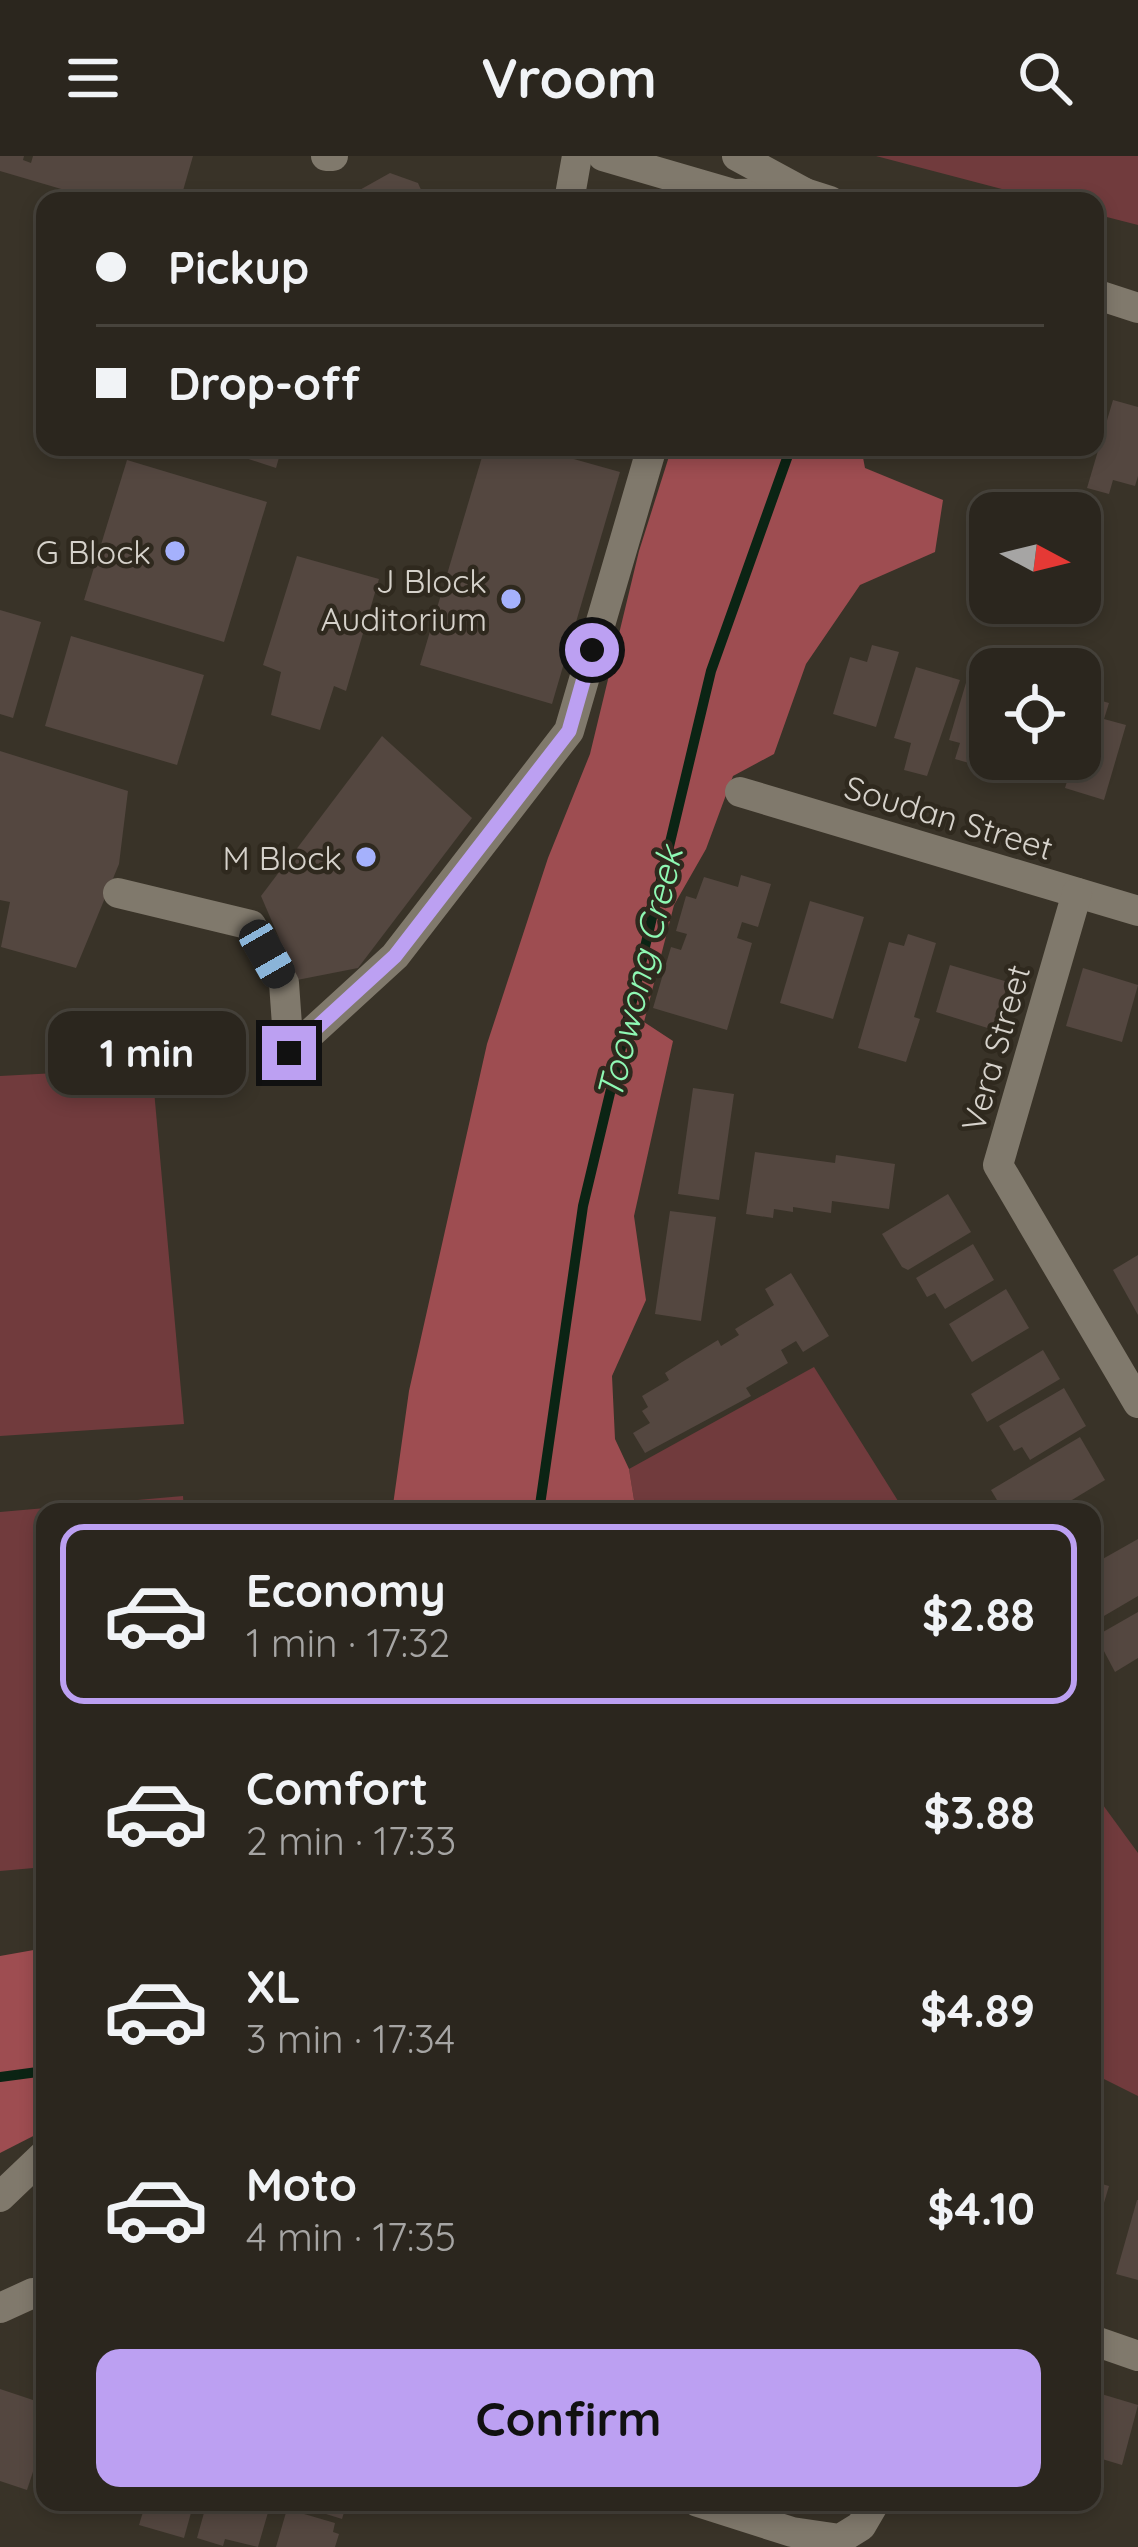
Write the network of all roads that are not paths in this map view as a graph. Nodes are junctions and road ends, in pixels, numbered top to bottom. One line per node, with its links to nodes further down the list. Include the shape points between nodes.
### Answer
1 (577, 156): 4 (street)
2 (603, 156): 5 (street)
3 (737, 156): 6 (street)
4 (571, 192)
5 (726, 192)
6 (800, 192)
7 (1104, 298): 8 (street)
8 (1138, 308)
9 (649, 456): 11 (street, via 569,731 395,956 289,1053 284,983 251,925)
10 (740, 792): 12 (street, Soudan Street)
11 (118, 893)
12 (1077, 893): 13 (street, Soudan Street); 14 (street, Vera Street, via 998,1166)
13 (1138, 911)
14 (1138, 1403)
15 (36, 2163): 16 (street)
16 (0, 2197)
17 (36, 2294): 18 (street)
18 (0, 2308)
19 (1101, 2343): 20 (street)
20 (1138, 2356)
21 (727, 2511): 22 (street, via 840,2540)
22 (869, 2511)

